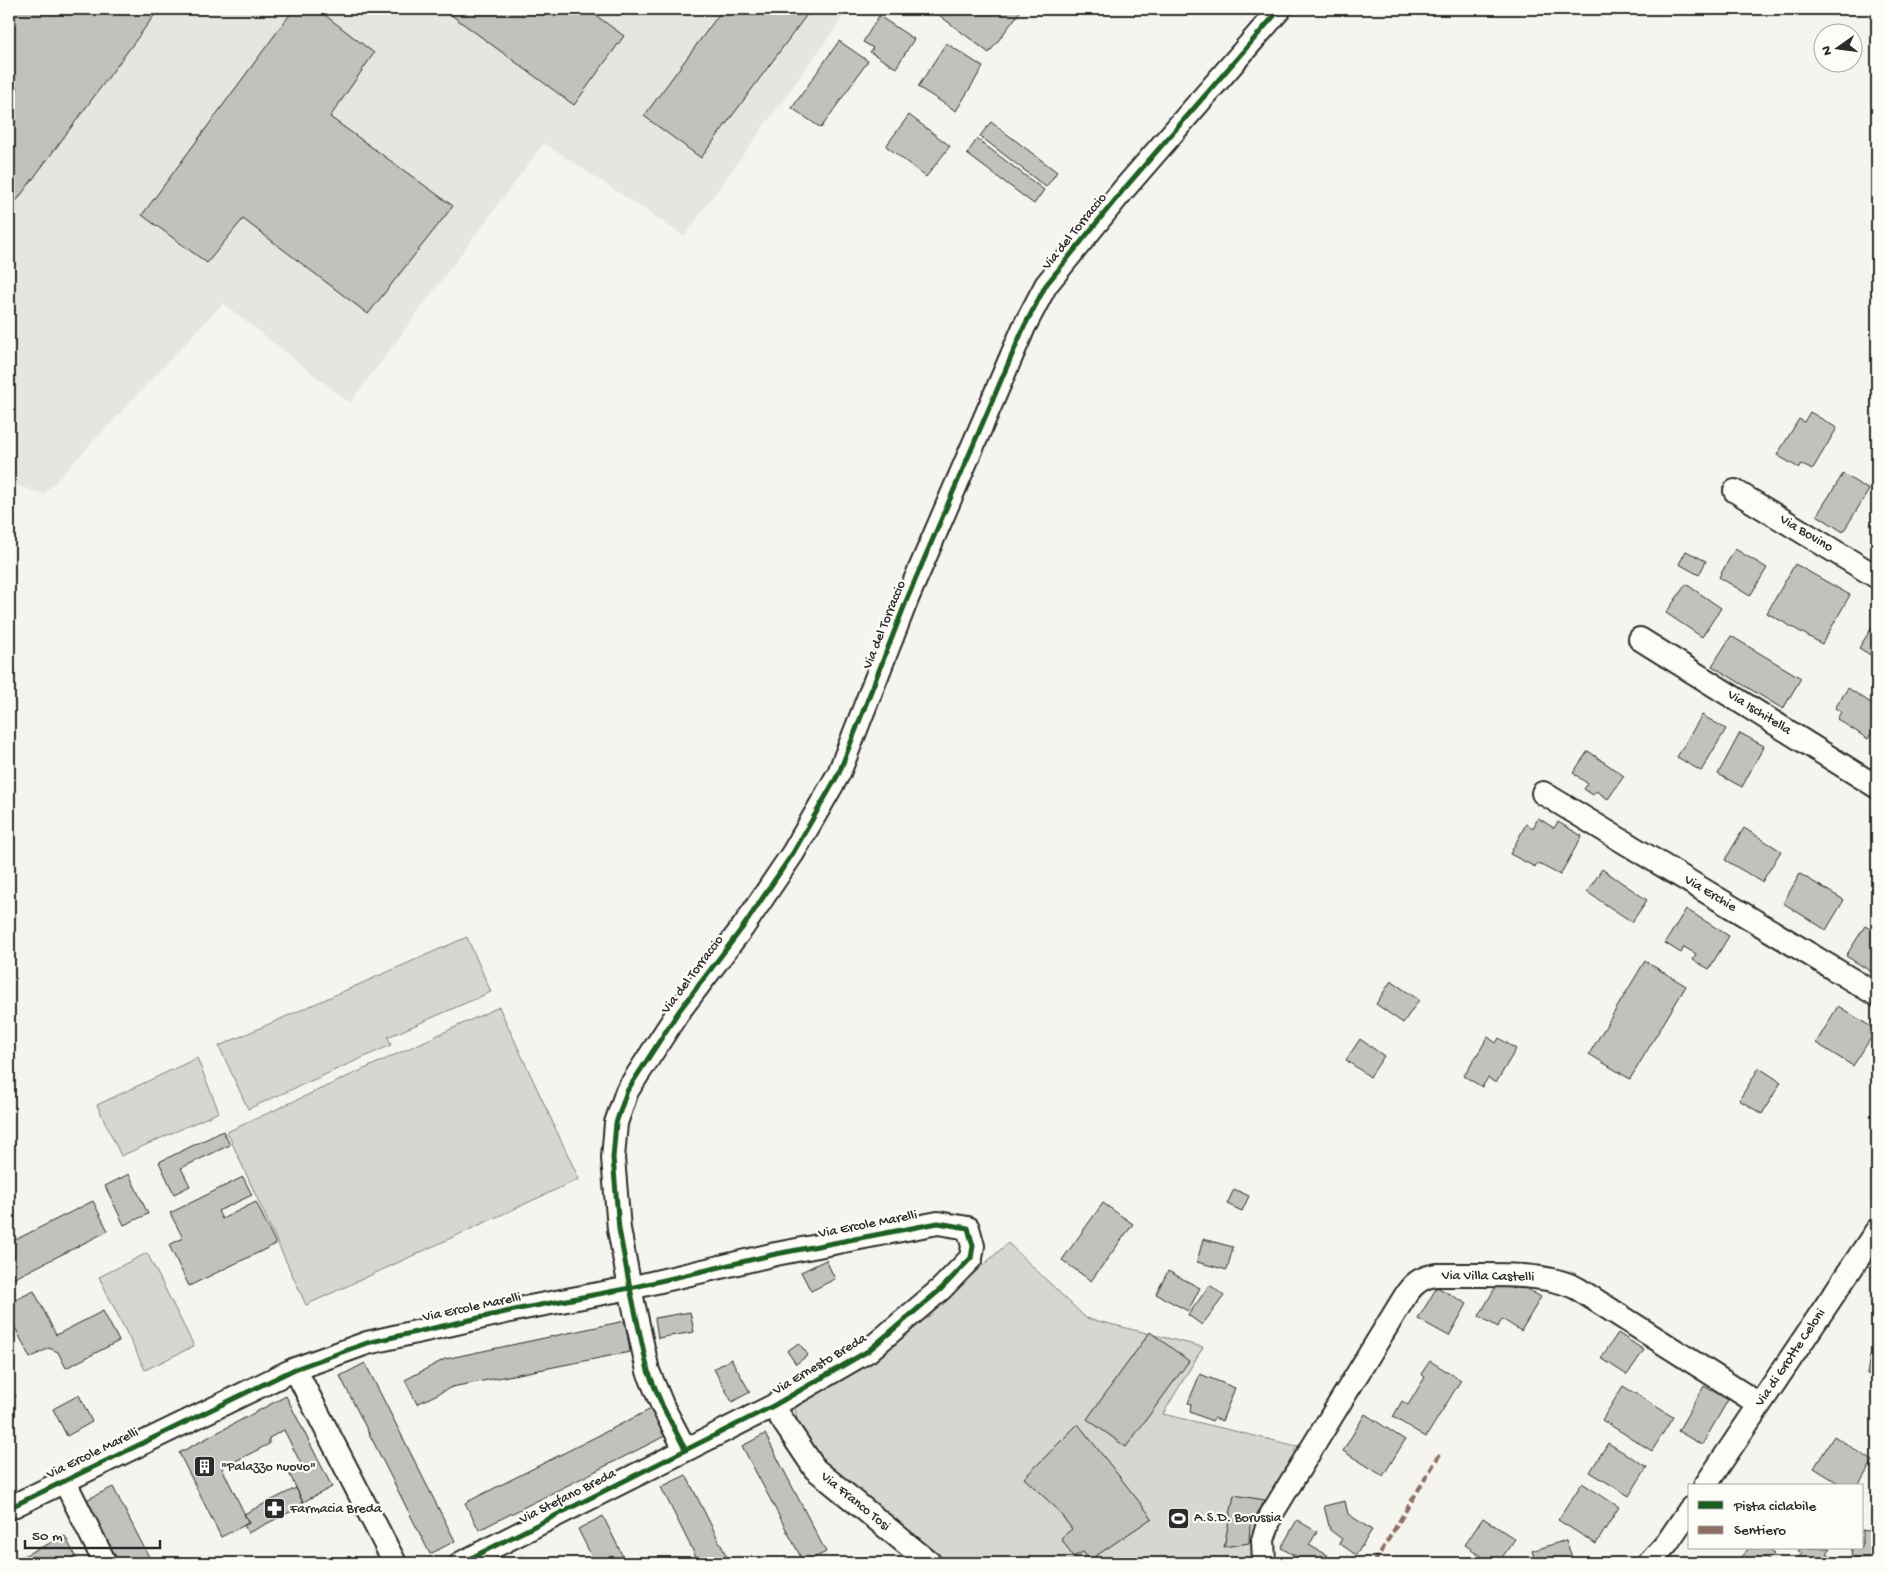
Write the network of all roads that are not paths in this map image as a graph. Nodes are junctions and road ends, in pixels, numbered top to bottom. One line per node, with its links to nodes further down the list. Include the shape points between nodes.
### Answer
1 (1280, 9): 10 (street, Via del Torraccio, via 1124,189 1046,285 1024,327 907,599 839,773 788,860 743,927 679,1011 627,1091 616,1123 613,1158 619,1229)
2 (1735, 491): 3 (street, Via Bovino)
3 (1877, 577)
4 (1640, 639): 5 (street, Via Ischitella)
5 (1877, 787)
6 (1543, 793): 7 (street, Via Erchie)
7 (1877, 995)
8 (968, 1228): 10 (street, Via Ercole Marelli, via 938,1223 776,1254); 13 (street, Via Ernesto Breda, via 973,1246 971,1258 941,1289 868,1351)
9 (1877, 1230): 12 (street, Via di Grotte Celoni)
10 (630, 1288): 11 (street, Via Ercole Marelli, via 367,1343); 14 (street, Via del Torraccio, via 648,1371)
11 (296, 1369): 15 (street, Via Ercole Marelli); 20 (street)
12 (1759, 1404): 16 (street, Via di Grotte Celoni); 23 (street, Via Villa Castelli, via 1566,1283 1542,1278 1425,1277 1407,1293 1271,1515 1263,1540)
13 (773, 1406): 14 (street, Via Ernesto Breda); 22 (street, Via Franco Tosi, via 815,1470)
14 (685, 1449): 21 (street, Via Stefano Breda)
15 (64, 1480): 17 (street, Via Ercole Marelli); 19 (street)
16 (1707, 1484)
17 (9, 1508)
18 (1688, 1513): 24 (street)
19 (105, 1563)
20 (396, 1563)
21 (461, 1563)
22 (930, 1563)
23 (1264, 1563)
24 (1650, 1563)

